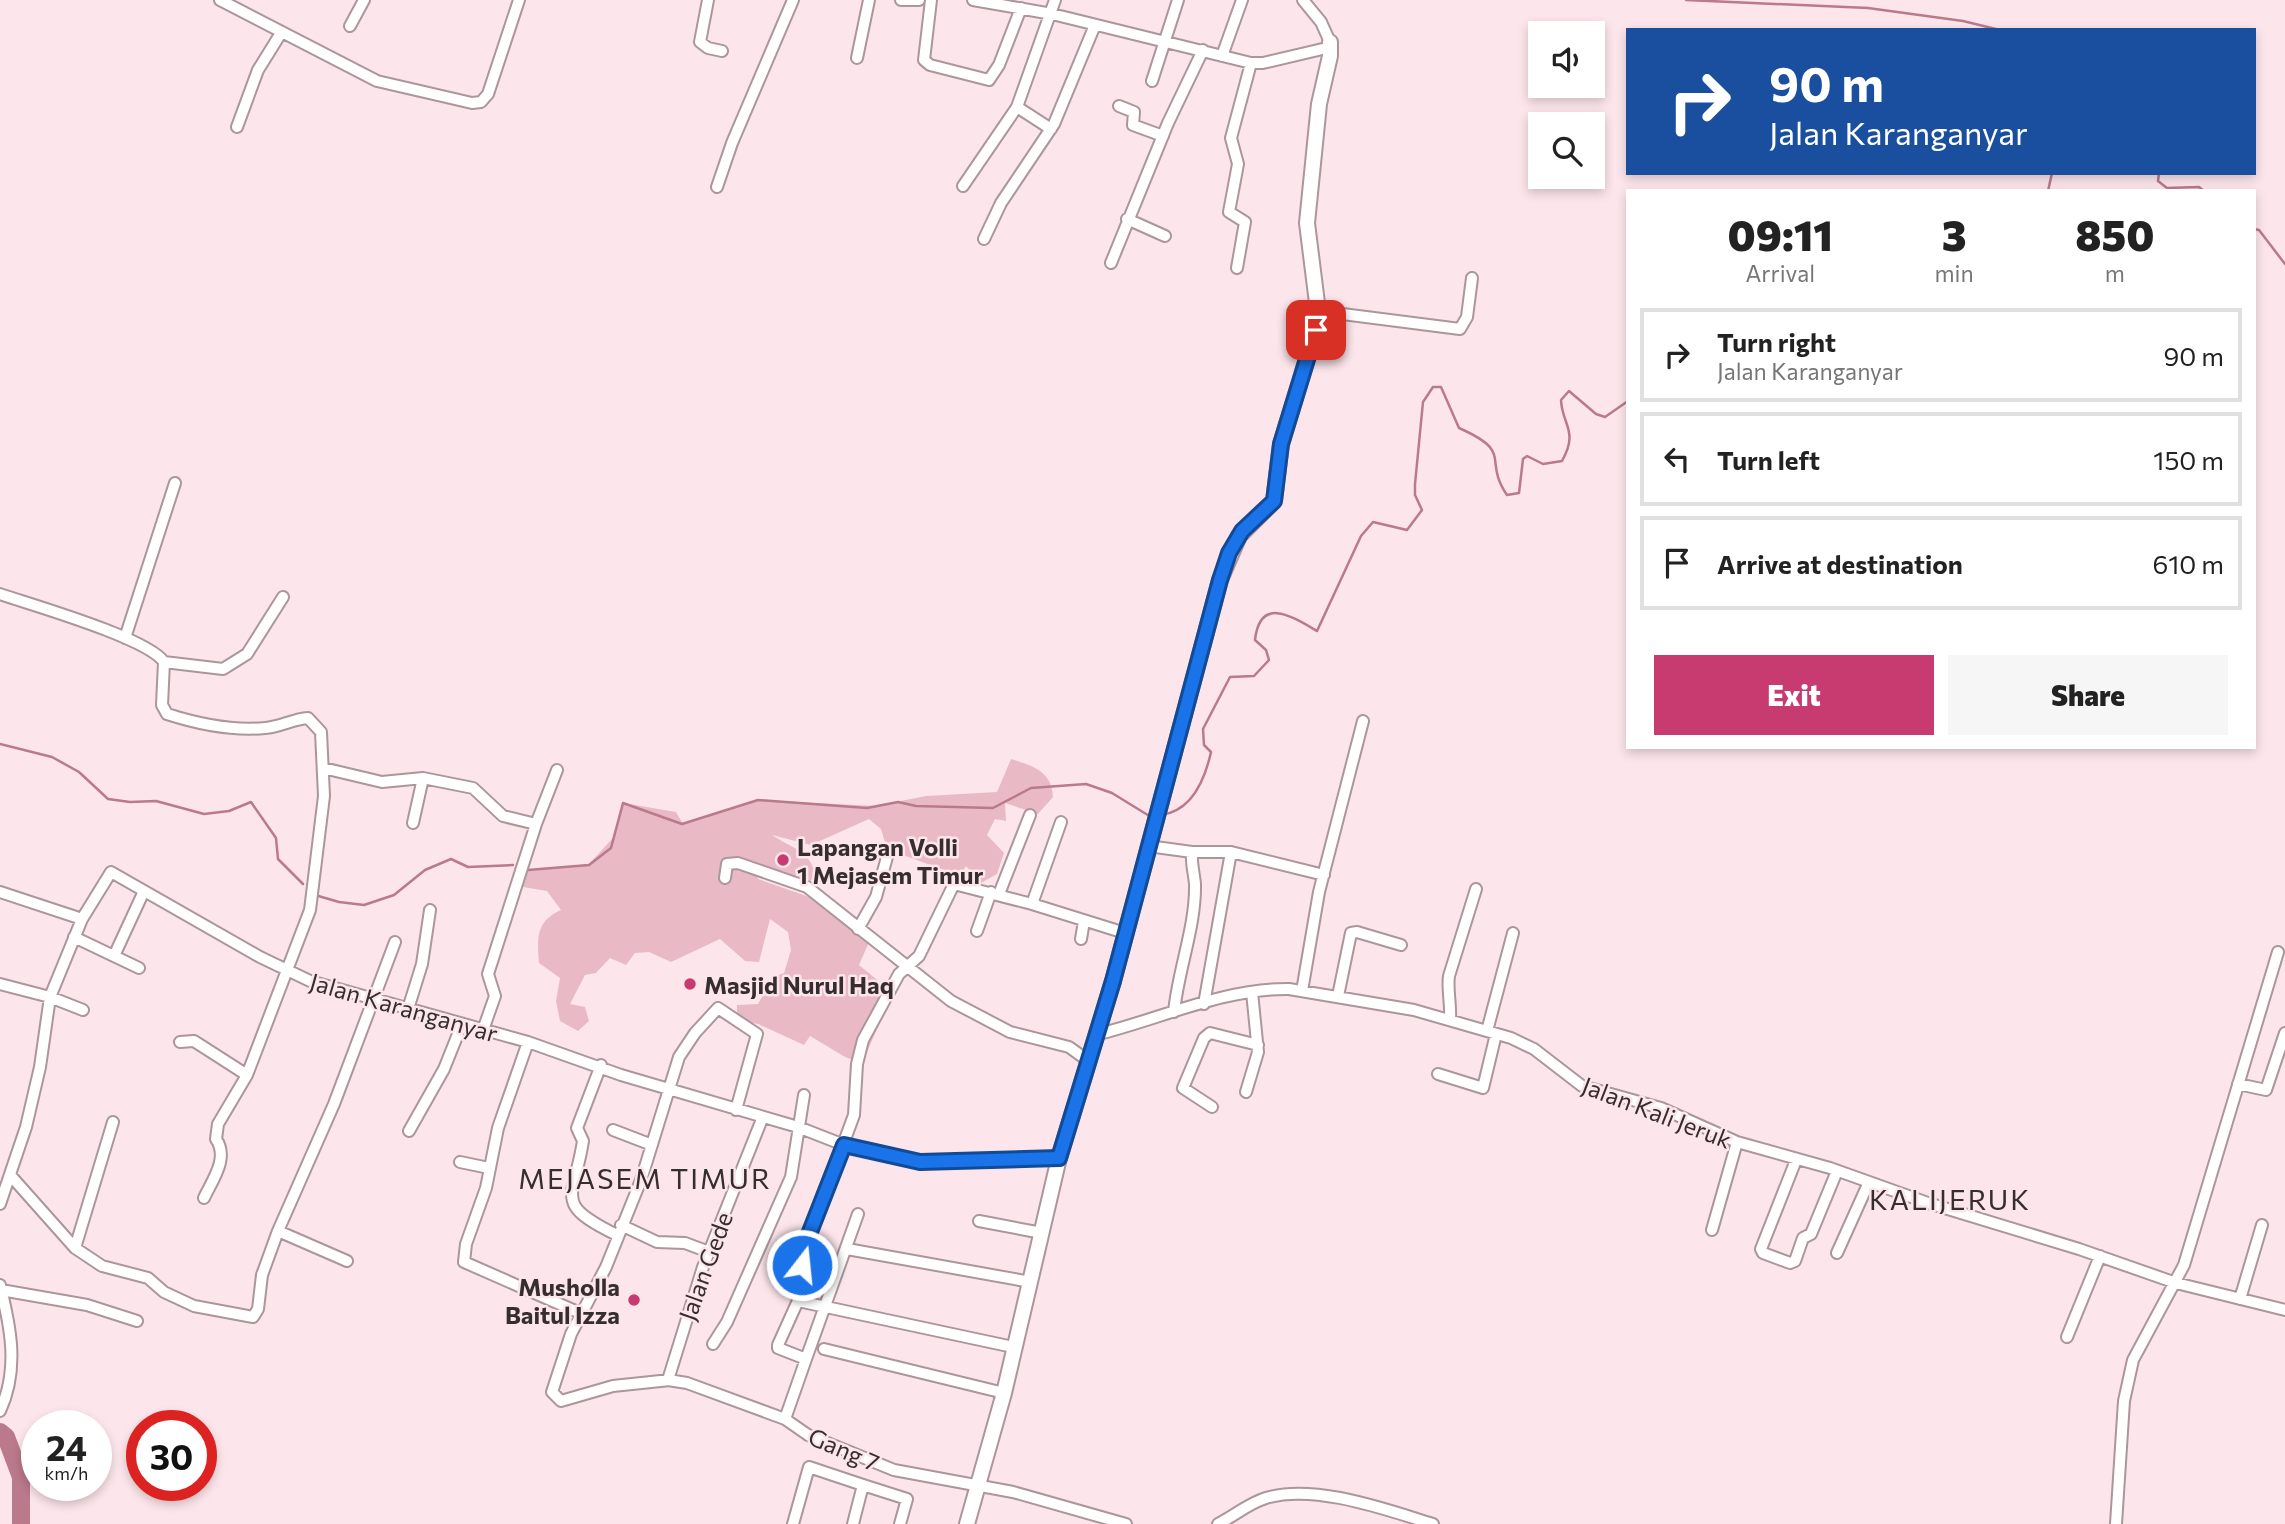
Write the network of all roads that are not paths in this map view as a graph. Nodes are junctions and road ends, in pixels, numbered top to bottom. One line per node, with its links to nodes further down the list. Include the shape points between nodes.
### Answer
1 (220, 0): 19 (street)
2 (364, 0): 18 (street)
3 (519, 0): 19 (street, via 488,94 477,103 377,80)
4 (708, 0): 23 (street, via 700,42)
5 (793, 0): 34 (street)
6 (869, 0): 25 (street)
7 (901, 0): 8 (street)
8 (919, 0)
9 (931, 0): 15 (street, via 924,60 989,80)
10 (973, 0): 15 (street)
11 (1055, 0): 16 (street)
12 (1178, 0): 20 (street)
13 (1242, 0): 24 (street)
14 (1303, 0): 21 (street, via 1321,22)
15 (1021, 8): 16 (street)
16 (1052, 14): 17 (street); 29 (street)
17 (1095, 25): 20 (street); 31 (street)
18 (350, 26)
19 (281, 33): 30 (street, via 258,69)
20 (1166, 42): 22 (street); 27 (street)
21 (1330, 44): 26 (street); 41 (street, via 1307,223)
22 (1203, 50): 24 (street); 32 (street)
23 (722, 51)
24 (1222, 56): 26 (street)
25 (857, 58)
26 (1251, 63): 39 (street, via 1231,138 1237,171 1229,212 1245,222)
27 (1152, 81)
28 (1119, 106): 32 (street, via 1134,112 1132,125)
29 (1017, 107): 31 (street); 33 (street)
30 (237, 127)
31 (1051, 129): 37 (street, via 1001,203)
32 (1163, 136): 35 (street)
33 (963, 186)
34 (717, 187)
35 (1127, 219): 36 (street); 38 (street)
36 (1165, 236)
37 (984, 239)
38 (1111, 263)
39 (1237, 268)
40 (1472, 278): 41 (street, via 1467,317 1455,329)
41 (1318, 312): 55 (street, via 1281,444 1277,494 1242,531 1229,553)
42 (175, 483): 45 (street)
43 (0, 594): 45 (street)
44 (283, 597): 46 (street, via 247,654 223,668)
45 (125, 638): 46 (street)
46 (164, 662): 48 (street, via 162,705 167,714 246,729 309,718 321,732)
47 (1363, 720): 59 (street)
48 (323, 768): 50 (street, via 382,782); 81 (street, via 313,897)
49 (557, 770): 54 (street)
50 (423, 778): 53 (street); 54 (street, via 476,789 503,816)
51 (1030, 815): 64 (street)
52 (1061, 822): 65 (street)
53 (413, 823)
54 (536, 824): 94 (street, via 488,974 495,996)
55 (1149, 846): 56 (street); 71 (street)
56 (1192, 852): 57 (street); 91 (street, via 1195,881)
57 (1231, 852): 59 (street); 88 (street)
58 (887, 857): 69 (street, via 876,898)
59 (1324, 875): 83 (street)
60 (725, 877): 69 (street, via 727,864 738,863 805,886)
61 (1476, 889): 92 (street, via 1447,985 1452,996)
62 (144, 891): 67 (street, Jalan Karanganyar, via 111,872); 78 (street); 81 (street, Jalan Karanganyar)
63 (0, 892): 67 (street)
64 (995, 893): 65 (street); 70 (street); 80 (street, via 954,884 919,956)
65 (1032, 904): 68 (street)
66 (430, 910): 89 (street, via 422,964)
67 (82, 919): 73 (street, Jalan Karanganyar)
68 (1084, 920): 71 (street); 74 (street)
69 (858, 929): 80 (street)
70 (977, 931)
71 (1125, 933): 100 (street)
72 (1513, 933): 95 (street)
73 (74, 936): 78 (street); 86 (street, Jalan Karanganyar)
74 (1081, 939)
75 (395, 942): 87 (street)
76 (1401, 945): 85 (street, via 1351,933)
77 (2278, 952): 104 (street)
78 (114, 957): 79 (street)
79 (139, 968)
80 (908, 968): 100 (street, via 951,1001 1010,1032); 117 (street, via 893,984 863,1040 854,1115)
81 (288, 971): 87 (street, Jalan Karanganyar); 103 (street)
82 (0, 984): 86 (street)
83 (1302, 991): 84 (street, Jalan Kali Jeruk); 85 (street, Jalan Kali Jeruk)
84 (1252, 992): 88 (street, Jalan Kali Jeruk); 99 (street)
85 (1338, 996): 92 (street, Jalan Kali Jeruk)
86 (50, 997): 90 (street); 123 (street, Jalan Karanganyar, via 40,1067)
87 (374, 998): 89 (street, Jalan Karanganyar); 132 (street)
88 (1204, 1004): 91 (street, Jalan Kali Jeruk)
89 (408, 1009): 93 (street, Jalan Karanganyar)
90 (83, 1010)
91 (1174, 1012): 100 (street, Jalan Kali Jeruk)
92 (1450, 1019): 95 (street, Jalan Kali Jeruk)
93 (461, 1024): 94 (street, Jalan Karanganyar); 114 (street, via 444,1069)
94 (483, 1030): 98 (street, Jalan Karanganyar)
95 (1492, 1033): 102 (street, via 1483,1088); 115 (street, Jalan Kali Jeruk, via 1534,1049 1582,1086 1661,1108)
96 (2285, 1033): 104 (street, via 2266,1090)
97 (180, 1042): 103 (street, via 194,1041)
98 (528, 1042): 101 (street, Jalan Karanganyar); 121 (street)
99 (1258, 1045): 106 (street); 108 (street, via 1210,1033 1203,1038 1183,1088)
100 (1090, 1049): 118 (street)
101 (601, 1065): 105 (street, Jalan Karanganyar); 130 (street, via 577,1128 583,1141 570,1191 579,1213)
102 (1438, 1074)
103 (247, 1076): 125 (street, via 218,1124 216,1139 222,1157)
104 (2238, 1084): 141 (street)
105 (669, 1087): 109 (street, Jalan Karanganyar); 109 (street, via 679,1057 719,1008 757,1034); 116 (street)
106 (1246, 1091)
107 (804, 1095): 112 (street)
108 (1212, 1107)
109 (736, 1110): 110 (street, Jalan Karanganyar)
110 (762, 1119): 112 (street, Jalan Karanganyar); 136 (street, Jalan Gede)
111 (113, 1122): 134 (street)
112 (798, 1127): 117 (street, Jalan Karanganyar); 151 (street, via 790,1177 733,1310)
113 (613, 1130): 116 (street)
114 (409, 1131)
115 (1737, 1142): 119 (street, Jalan Kali Jeruk); 131 (street)
116 (652, 1145): 130 (street)
117 (844, 1145): 118 (street, Jalan Karanganyar, via 920,1162); 144 (street, via 803,1253 804,1280)
118 (1059, 1158): 133 (street)
119 (1796, 1160): 122 (street, Jalan Kali Jeruk); 122 (street, via 1761,1249 1790,1263 1795,1261 1803,1238 1811,1234)
120 (460, 1162): 121 (street)
121 (489, 1168): 148 (street, via 467,1244 466,1265)
122 (1837, 1171): 124 (street, Jalan Kali Jeruk)
123 (11, 1176): 126 (street, Jalan Karanganyar); 134 (street)
124 (1869, 1182): 137 (street); 138 (street, Jalan Kali Jeruk)
125 (204, 1198)
126 (0, 1204)
127 (858, 1214): 135 (street, Gang 7)
128 (979, 1221): 133 (street)
129 (2262, 1225): 143 (street)
130 (619, 1230): 136 (street); 148 (street, via 606,1268)
131 (1712, 1230)
132 (278, 1231): 134 (street, via 253,1317 194,1306 164,1292 148,1278 102,1266); 139 (street)
133 (1042, 1233): 140 (street)
134 (75, 1248)
135 (852, 1250): 140 (street); 145 (street, Gang 7)
136 (709, 1252): 155 (street, Jalan Gede)
137 (1837, 1253)
138 (2100, 1256): 141 (street, Jalan Kali Jeruk); 150 (street)
139 (347, 1261)
140 (1031, 1282): 152 (street)
141 (2176, 1283): 143 (street, Jalan Kali Jeruk); 168 (street, via 2142,1340 2129,1373)
142 (1, 1287): 147 (street); 149 (street)
143 (2240, 1299): 146 (street, Jalan Kali Jeruk)
144 (798, 1301): 145 (street); 154 (street, via 777,1347)
145 (824, 1307): 152 (street); 154 (street, Gang 7)
146 (2285, 1310)
147 (3, 1313): 157 (street, via 13,1356 12,1379)
148 (580, 1313): 155 (street, via 554,1396 561,1401 613,1385)
149 (138, 1321)
150 (2067, 1337)
151 (713, 1344)
152 (1013, 1347): 156 (street)
153 (824, 1349): 156 (street)
154 (806, 1359): 158 (street, Gang 7)
155 (668, 1378): 158 (street)
156 (1004, 1393): 159 (street)
157 (0, 1411)
158 (785, 1419): 159 (street, Gang 7, via 808,1435 894,1470)
159 (979, 1484): 164 (street); 165 (street, Gang 7)
160 (863, 1485): 161 (street, via 809,1466); 162 (street); 163 (street, via 907,1499)
161 (793, 1524)
162 (853, 1524)
163 (900, 1524)
164 (967, 1524)
165 (1126, 1524)
166 (1218, 1524): 167 (street, via 1258,1500 1294,1495 1367,1505)
167 (1433, 1524)
168 (2116, 1524)

